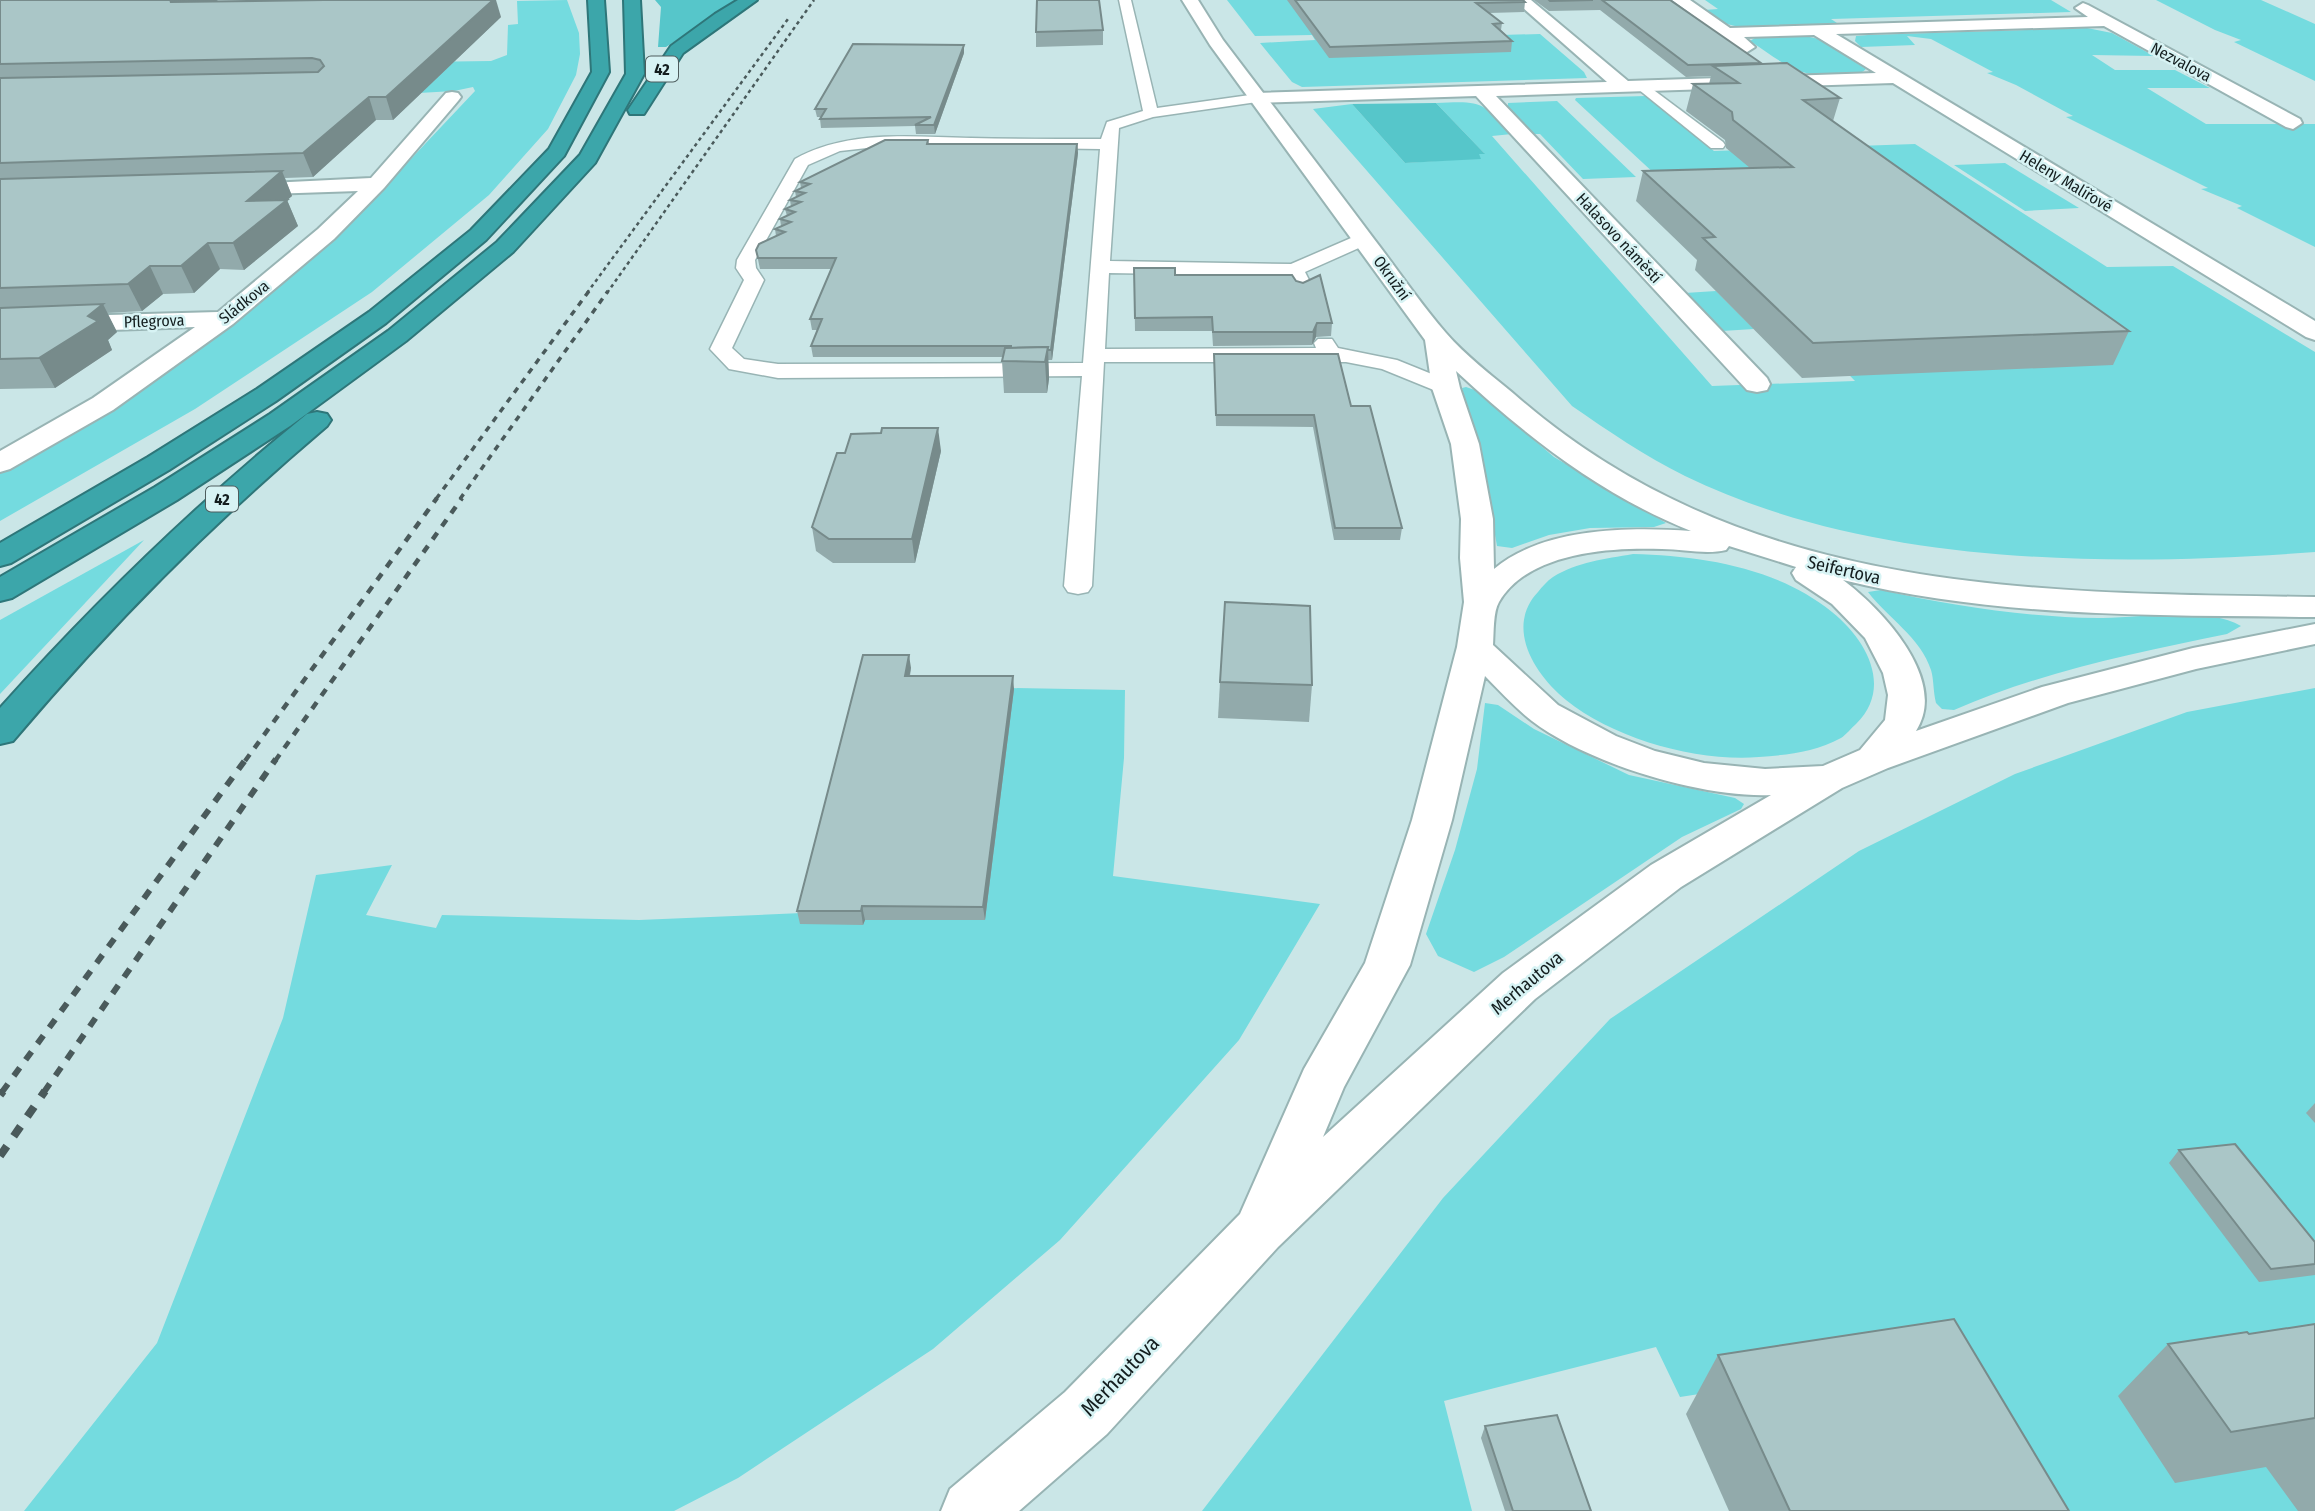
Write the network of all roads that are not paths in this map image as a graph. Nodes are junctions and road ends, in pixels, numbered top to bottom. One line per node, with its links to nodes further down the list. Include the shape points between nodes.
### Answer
1 (596, 0): 39 (highway, via 606,30 603,69 580,120 539,175 463,249 409,293 239,412)
2 (632, 0): 23 (highway, 42, via 640,28 637,65 619,115)
3 (749, 0): 23 (highway, 42, via 677,50 626,125)
4 (1125, 0): 19 (lane)
5 (1190, 0): 18 (street, Okružní)
6 (1680, 0): 11 (street)
7 (2069, 0): 9 (street, Nezvalova)
8 (1519, 2): 14 (street)
9 (2105, 21): 10 (street); 20 (street, Nezvalova)
10 (1817, 30): 11 (street); 12 (street, Heleny Malířové)
11 (1727, 33): 13 (street)
12 (1896, 78): 13 (street); 33 (street, Heleny Malířové)
13 (1797, 81): 15 (street)
14 (1624, 86): 15 (street); 16 (street)
15 (1643, 86): 22 (lane)
16 (1481, 91): 18 (street); 36 (street, Halasovo náměstí)
17 (452, 97): 24 (street, Sládkova)
18 (1257, 98): 19 (lane); 26 (street, Okružní)
19 (1151, 113): 21 (lane, via 1112,125)
20 (2293, 123)
21 (1109, 144): 27 (lane); 35 (lane, via 893,143 844,146 811,154 801,162 746,260 754,280 721,349 737,365 778,371)
22 (1717, 145)
23 (592, 156): 29 (highway, 42, via 550,205)
24 (377, 184): 25 (street); 31 (street, Sládkova, via 326,234)
25 (209, 190)
26 (1364, 239): 28 (lane); 34 (street, Okružní)
27 (1099, 267): 28 (lane); 35 (lane)
28 (1294, 270): 30 (lane)
29 (462, 285): 44 (highway, 42, via 289,414); 49 (highway, 42, via 405,346 166,553 80,640)
30 (1303, 288)
31 (224, 319): 32 (street, Pflegrova); 38 (street, Sládkova, via 103,404)
32 (0, 326)
33 (2315, 332)
34 (1438, 340): 37 (street, Okružní); 41 (street, Seifertova, via 1543,435 1594,469 1664,508)
35 (1093, 363): 37 (lane, via 1327,348 1366,356); 43 (lane)
36 (1757, 384)
37 (1447, 388): 45 (street, Okružní, via 1465,444 1475,506)
38 (0, 463)
39 (137, 476): 40 (highway); 42 (highway)
40 (0, 539)
41 (1753, 547): 45 (street, via 1662,538 1601,542 1544,553 1509,572); 46 (street, Seifertova, via 1854,575 1956,592 2092,603); 50 (street, via 1824,581 1855,604 1878,630 1905,680 1906,718)
42 (0, 556)
43 (1079, 586)
44 (0, 591)
45 (1480, 602): 48 (street, Okružní)
46 (2315, 607)
47 (2315, 634): 50 (street, via 2193,659 2055,695)
48 (1475, 647): 51 (street, via 1545,713 1644,761 1704,776 1765,782); 52 (street, Merhautova, via 1432,820 1387,965 1321,1083)
49 (0, 732)
50 (1874, 759): 51 (street)
51 (1828, 779): 52 (street, Merhautova, via 1666,876 1519,986)
52 (1259, 1230): 53 (street, Merhautova, via 1086,1413)
53 (972, 1511)

